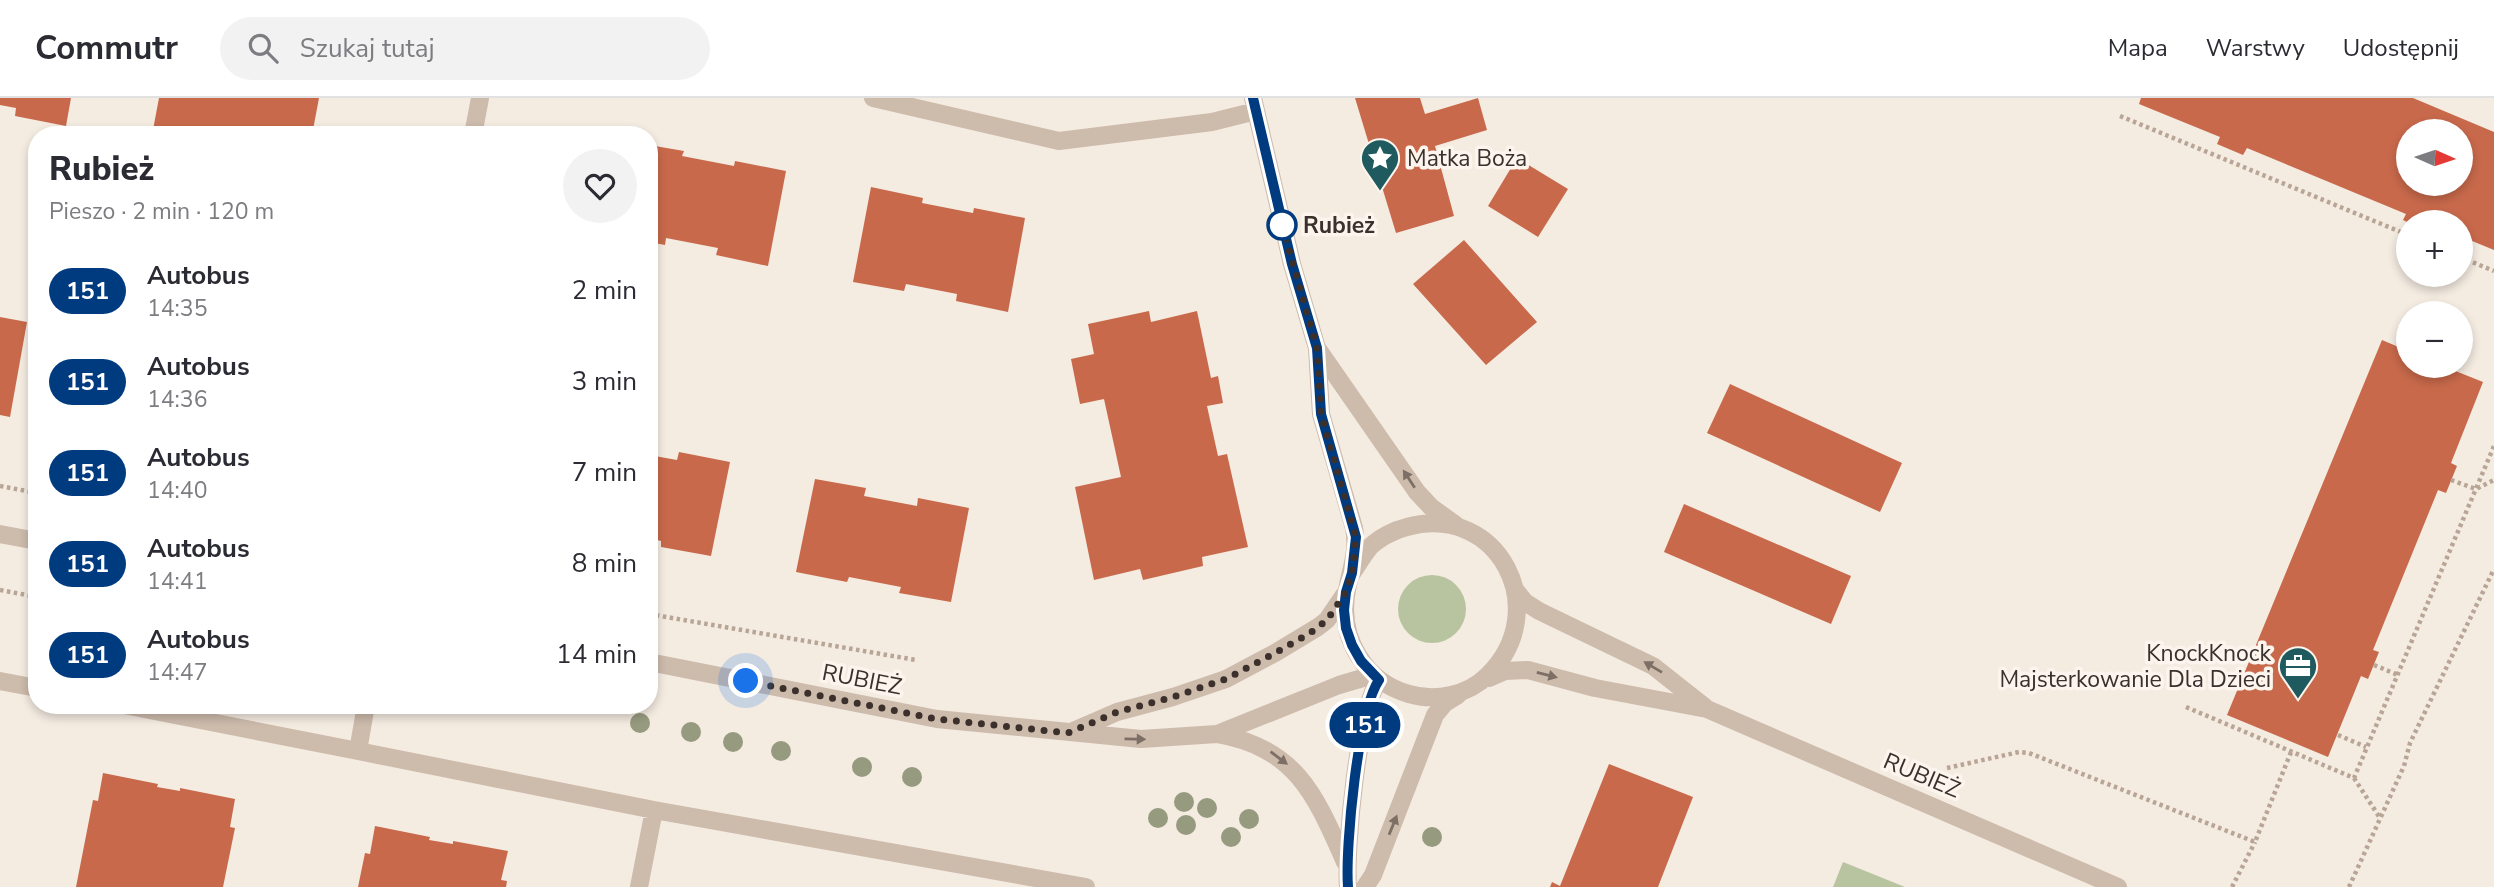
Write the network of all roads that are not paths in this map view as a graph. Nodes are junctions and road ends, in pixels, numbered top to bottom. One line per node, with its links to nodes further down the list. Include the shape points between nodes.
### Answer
1 (480, 98): 4 (street)
2 (873, 98): 3 (street, via 1059,141 1212,122)
3 (1255, 105): 5 (street)
4 (475, 126)
5 (1317, 348): 6 (street, one-way to 5, via 1418,492); 9 (street, via 1321,414 1356,537)
6 (1457, 526): 9 (street, via 1427,523 1399,529 1371,546); 11 (street, via 1495,551)
7 (0, 534): 8 (street)
8 (28, 539)
9 (1352, 573): 10 (street)
10 (1346, 592): 13 (street, via 1349,637); 20 (street, RUBIEŻ, via 1327,620 1252,666)
11 (1517, 592): 16 (street, via 1512,641 1496,667); 17 (street, RUBIEŻ, one-way to 11, via 1653,666 1539,611)
12 (658, 664): 20 (street, RUBIEŻ, via 937,719)
13 (1376, 677): 16 (street, via 1394,689 1430,697 1449,696); 21 (street, RUBIEŻ, via 1339,685); 24 (street, via 1365,723)
14 (0, 681): 15 (street)
15 (28, 686)
16 (1474, 686): 17 (street, RUBIEŻ, one-way to 17, via 1505,671 1528,670); 28 (street, one-way to 16, via 1435,715)
17 (1707, 709): 29 (street, RUBIEŻ)
18 (170, 714): 22 (street)
19 (364, 714): 22 (street)
20 (1068, 733): 21 (street, RUBIEŻ, one-way to 21, via 1141,739)
21 (1217, 734): 24 (street, one-way to 24, via 1262,747 1289,765 1324,814)
22 (358, 751): 23 (street)
23 (654, 810): 25 (street); 26 (street)
24 (1346, 865): 27 (street)
25 (639, 887)
26 (1086, 887)
27 (1348, 887)
28 (1365, 887)
29 (2118, 887)

